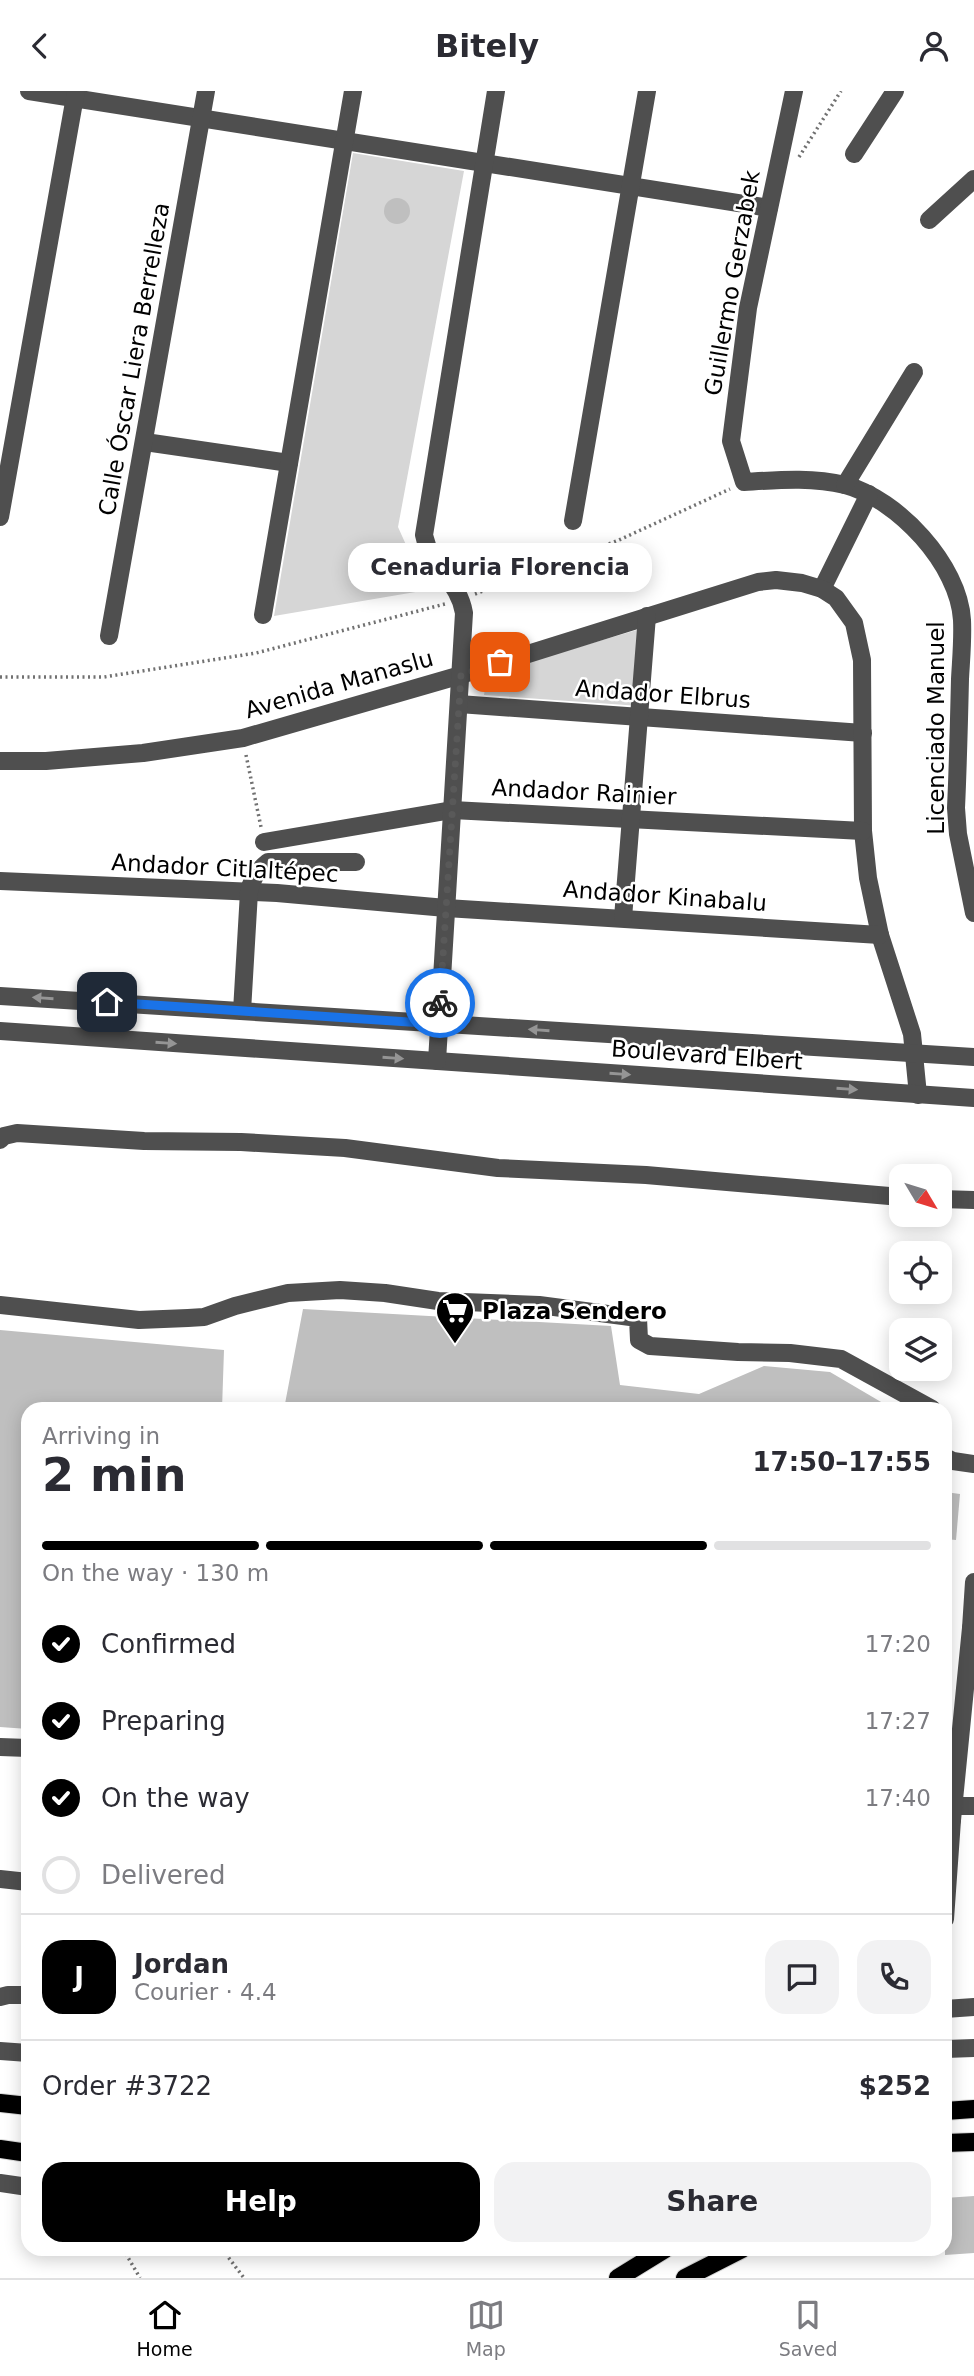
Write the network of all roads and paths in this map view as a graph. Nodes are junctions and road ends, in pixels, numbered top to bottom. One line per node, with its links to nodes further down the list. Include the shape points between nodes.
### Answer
1 (29, 91): 9 (street)
2 (206, 91): 10 (street, Calle Óscar Liera Berrelleza)
3 (353, 91): 11 (street)
4 (496, 91): 14 (street)
5 (647, 91): 16 (street)
6 (793, 91): 17 (street, Guillermo Gerzabek)
7 (841, 91): 13 (path)
8 (895, 91): 12 (street)
9 (75, 95): 10 (street); 20 (street)
10 (202, 118): 11 (street); 21 (street, Calle Óscar Liera Berrelleza)
11 (344, 141): 14 (street); 22 (street)
12 (854, 154)
13 (797, 160)
14 (484, 163): 16 (street); 29 (street, via 424,535 432,560)
15 (974, 179): 18 (street)
16 (631, 187): 17 (street); 27 (street)
17 (769, 208): 23 (street, Guillermo Gerzabek, via 748,308 730,441)
18 (929, 220)
19 (914, 372): 24 (street)
20 (7, 437): 26 (street)
21 (145, 442): 22 (street); 32 (street, Calle Óscar Liera Berrelleza)
22 (289, 463): 30 (street)
23 (744, 482): 24 (street, Licenciado Manuel, via 803,479); 29 (path, via 619,540)
24 (845, 485): 25 (street, Licenciado Manuel)
25 (869, 494): 28 (street); 48 (street, Licenciado Manuel, via 894,512 943,563 958,597 962,619 956,808)
26 (0, 517)
27 (573, 521)
28 (822, 589): 31 (street, Avenida Manaslu, via 776,580); 37 (street, via 836,598 854,623 862,660)
29 (462, 599): 33 (street); 34 (path, via 256,653 104,677)
30 (263, 615)
31 (647, 616): 33 (street, Avenida Manaslu); 36 (street)
32 (109, 636)
33 (461, 675): 35 (street); 38 (street, Avenida Manaslu)
34 (0, 677)
35 (459, 704): 36 (street, Andador Elbrus); 40 (street)
36 (639, 717): 37 (street, Andador Elbrus); 41 (street)
37 (863, 733): 42 (street)
38 (243, 738): 39 (street, Avenida Manaslu, via 143,753); 43 (path)
39 (0, 761)
40 (452, 810): 41 (street, Andador Rainier); 43 (street, Andador Rainier); 47 (street)
41 (631, 819): 42 (street, Andador Rainier); 49 (street)
42 (863, 831): 50 (street)
43 (264, 842)
44 (356, 862): 46 (street, via 268,862 251,882)
45 (0, 881): 46 (street, Andador Citlaltépec)
46 (249, 892): 47 (street, Andador Citlaltépec); 52 (street)
47 (446, 908): 49 (street, Andador Kinabalu); 53 (street)
48 (974, 913)
49 (623, 918): 50 (street, Andador Kinabalu)
50 (880, 935): 55 (street)
51 (0, 996): 52 (street, Boulevard Elbert, one-way to 51)
52 (242, 1011): 53 (street, Boulevard Elbert)
53 (439, 1024): 55 (street, Boulevard Elbert, one-way to 53); 57 (street)
54 (0, 1031): 57 (street, Boulevard Elbert, one-way to 57)
55 (915, 1053): 56 (street, Boulevard Elbert); 58 (street)
56 (974, 1057)
57 (437, 1061): 58 (street, Boulevard Elbert, one-way to 58)
58 (918, 1094): 59 (street, Boulevard Elbert)
59 (974, 1098)
60 (0, 1140): 61 (street, via 17,1133 144,1142 311,1145 498,1168 646,1175)
61 (889, 1197)
62 (952, 1199): 63 (street)
63 (974, 1200)
64 (0, 1305): 65 (street, via 139,1319 188,1318 288,1293 340,1290 586,1310 638,1318 639,1340 650,1346 841,1359)
65 (919, 1402)
66 (952, 1460): 67 (street)
67 (974, 1464)
68 (974, 1582): 69 (street)
69 (973, 1628): 72 (street)
70 (0, 1747): 71 (street)
71 (21, 1748)
72 (952, 1799)
73 (974, 1807): 74 (street)
74 (952, 1814)
75 (0, 1878): 76 (street)
76 (21, 1881)
77 (21, 1995): 78 (street)
78 (0, 1997)
79 (974, 2007): 80 (street)
80 (952, 2009)
81 (974, 2048): 82 (street)
82 (952, 2049)
83 (0, 2051): 84 (street)
84 (21, 2052)
85 (0, 2103): 86 (main road)
86 (21, 2105)
87 (974, 2109): 88 (main road)
88 (952, 2111)
89 (974, 2142): 90 (main road)
90 (952, 2143)
91 (0, 2149): 92 (main road)
92 (21, 2152)
93 (0, 2183): 94 (street)
94 (21, 2186)
95 (127, 2256): 101 (path)
96 (227, 2256): 102 (path)
97 (643, 2256): 103 (main road)
98 (716, 2256): 100 (main road)
99 (728, 2256): 100 (main road)
100 (706, 2267): 104 (main road)
101 (140, 2278)
102 (244, 2278)
103 (618, 2278)
104 (685, 2278)

